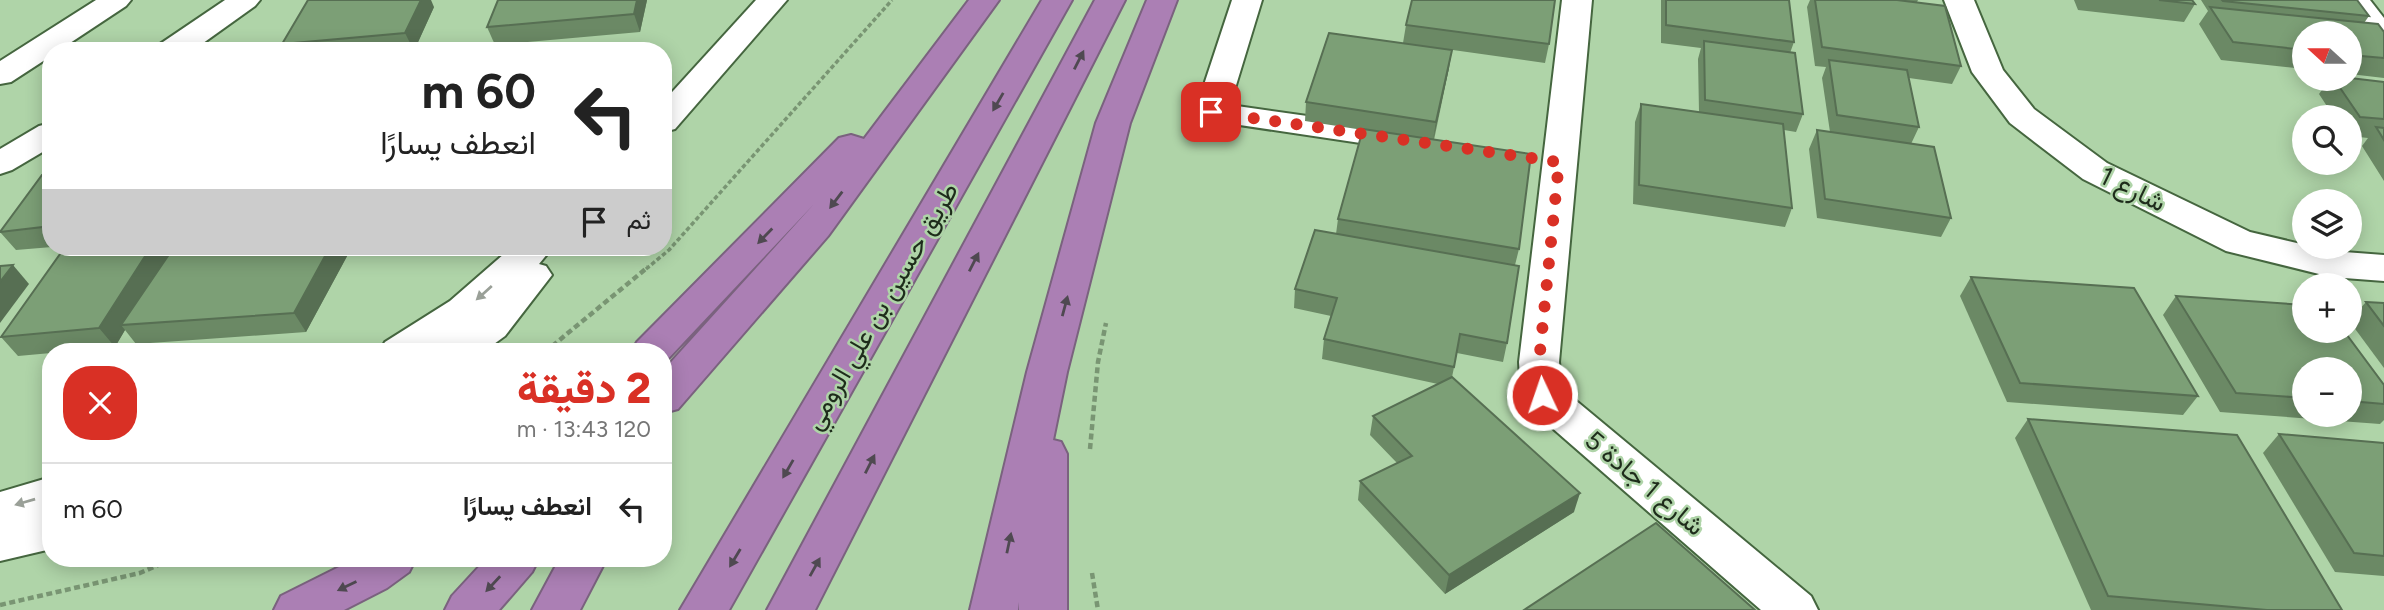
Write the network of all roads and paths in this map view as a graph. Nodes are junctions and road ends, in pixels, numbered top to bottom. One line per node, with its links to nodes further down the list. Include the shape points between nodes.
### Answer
1 (116, 0): 14 (street)
2 (245, 0): 15 (street)
3 (772, 0): 18 (street)
4 (892, 0): 22 (path)
5 (1057, 0): 50 (highway, طريق حسين بن علي الرومي, one-way to 50)
6 (1110, 0): 51 (highway, one-way to 6)
7 (1162, 0): 33 (highway, one-way to 7, via 1113,123)
8 (1247, 0): 20 (street, via 1211,112)
9 (1577, 0): 55 (street, شارع 1 جادة 5, via 1546,160 1539,362 1542,395)
10 (1959, 0): 26 (street, شارع 1, via 1988,72 2022,116 2095,171 2239,242 2331,264)
11 (2355, 0): 13 (street)
12 (974, 13): 31 (highway, one-way to 31); 32 (highway, one-way to 32, via 815,228)
13 (2384, 38)
14 (51, 42)
15 (184, 42)
16 (42, 48): 17 (street)
17 (0, 75)
18 (672, 112)
19 (42, 138): 21 (street)
20 (1438, 145)
21 (0, 163)
22 (672, 247)
23 (525, 256): 28 (street, one-way to 28, via 464,310)
24 (549, 256): 29 (street, via 491,326)
25 (662, 256): 30 (path)
26 (2384, 268)
27 (1106, 322): 36 (path)
28 (414, 343)
29 (467, 343)
30 (556, 343)
31 (660, 343)
32 (693, 366): 34 (highway); 35 (highway)
33 (1047, 372): 52 (highway, one-way to 33); 53 (highway)
34 (672, 388)
35 (672, 402)
36 (1089, 458)
37 (42, 498): 38 (street, one-way to 38)
38 (0, 510)
39 (42, 532): 40 (street)
40 (0, 542)
41 (154, 567): 46 (path)
42 (381, 567): 47 (highway, one-way to 47)
43 (508, 567): 48 (highway, one-way to 48)
44 (579, 567): 49 (highway)
45 (1092, 569): 54 (path)
46 (0, 605)
47 (298, 610)
48 (469, 610)
49 (556, 610)
50 (704, 610)
51 (791, 610)
52 (995, 610)
53 (1043, 610)
54 (1098, 610)
55 (1794, 610)

